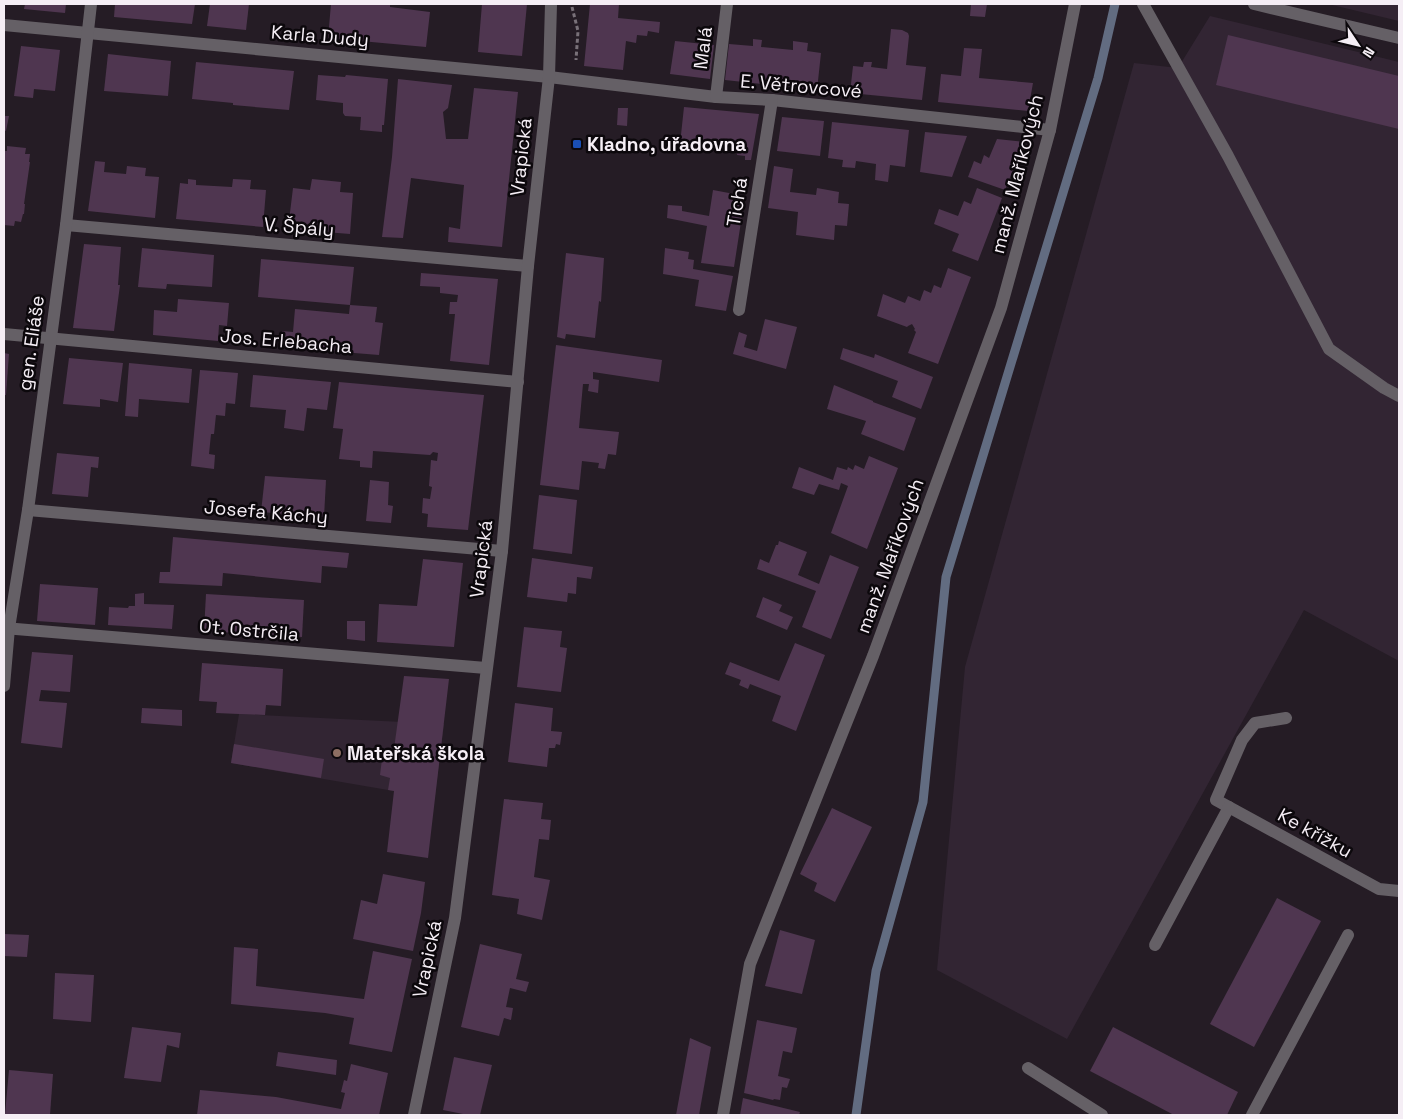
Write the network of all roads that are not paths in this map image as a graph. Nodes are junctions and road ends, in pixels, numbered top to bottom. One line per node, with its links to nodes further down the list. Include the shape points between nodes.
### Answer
1 (91, 4): 8 (street, gen. Eliáše)
2 (551, 4): 10 (street, Vrapická)
3 (727, 4): 11 (street, Malá)
4 (1074, 4): 13 (street, manž. Maříkových)
5 (1143, 4): 20 (street, via 1228,156 1329,349)
6 (1254, 4): 9 (street)
7 (4, 24): 8 (street, Karla Dudy)
8 (88, 33): 10 (street, Karla Dudy); 14 (street, gen. Eliáše)
9 (1399, 38)
10 (549, 77): 11 (street, E. Větrovcové); 15 (street, Vrapická)
11 (716, 97): 12 (street, E. Větrovcové)
12 (772, 100): 13 (street, E. Větrovcové); 16 (street, Tichá)
13 (1050, 130): 33 (street, manž. Maříkových, via 1001,308 873,656 750,964)
14 (66, 225): 15 (street, V. Špály); 18 (street, gen. Eliáše)
15 (528, 266): 19 (street, Vrapická)
16 (738, 310)
17 (4, 334): 18 (street, Jos. Erlebacha)
18 (51, 338): 19 (street, Jos. Erlebacha); 21 (street, gen. Eliáše)
19 (518, 382): 22 (street, Vrapická)
20 (1399, 396)
21 (28, 510): 22 (street, Josefa Káchy); 23 (street, gen. Eliáše)
22 (502, 551): 24 (street, Vrapická)
23 (6, 628): 24 (street, Ot. Ostrčila); 25 (street, gen. Eliáše)
24 (486, 668): 32 (street, Vrapická, via 455,918)
25 (4, 686)
26 (1286, 718): 27 (street, Ke křížku, via 1255,723 1242,740 1216,800)
27 (1229, 807): 28 (street, Ke křížku, via 1379,889); 30 (street)
28 (1399, 891)
29 (1348, 935): 35 (street)
30 (1155, 945)
31 (1028, 1068): 34 (street)
32 (414, 1115)
33 (723, 1115)
34 (1102, 1115)
35 (1252, 1115)

